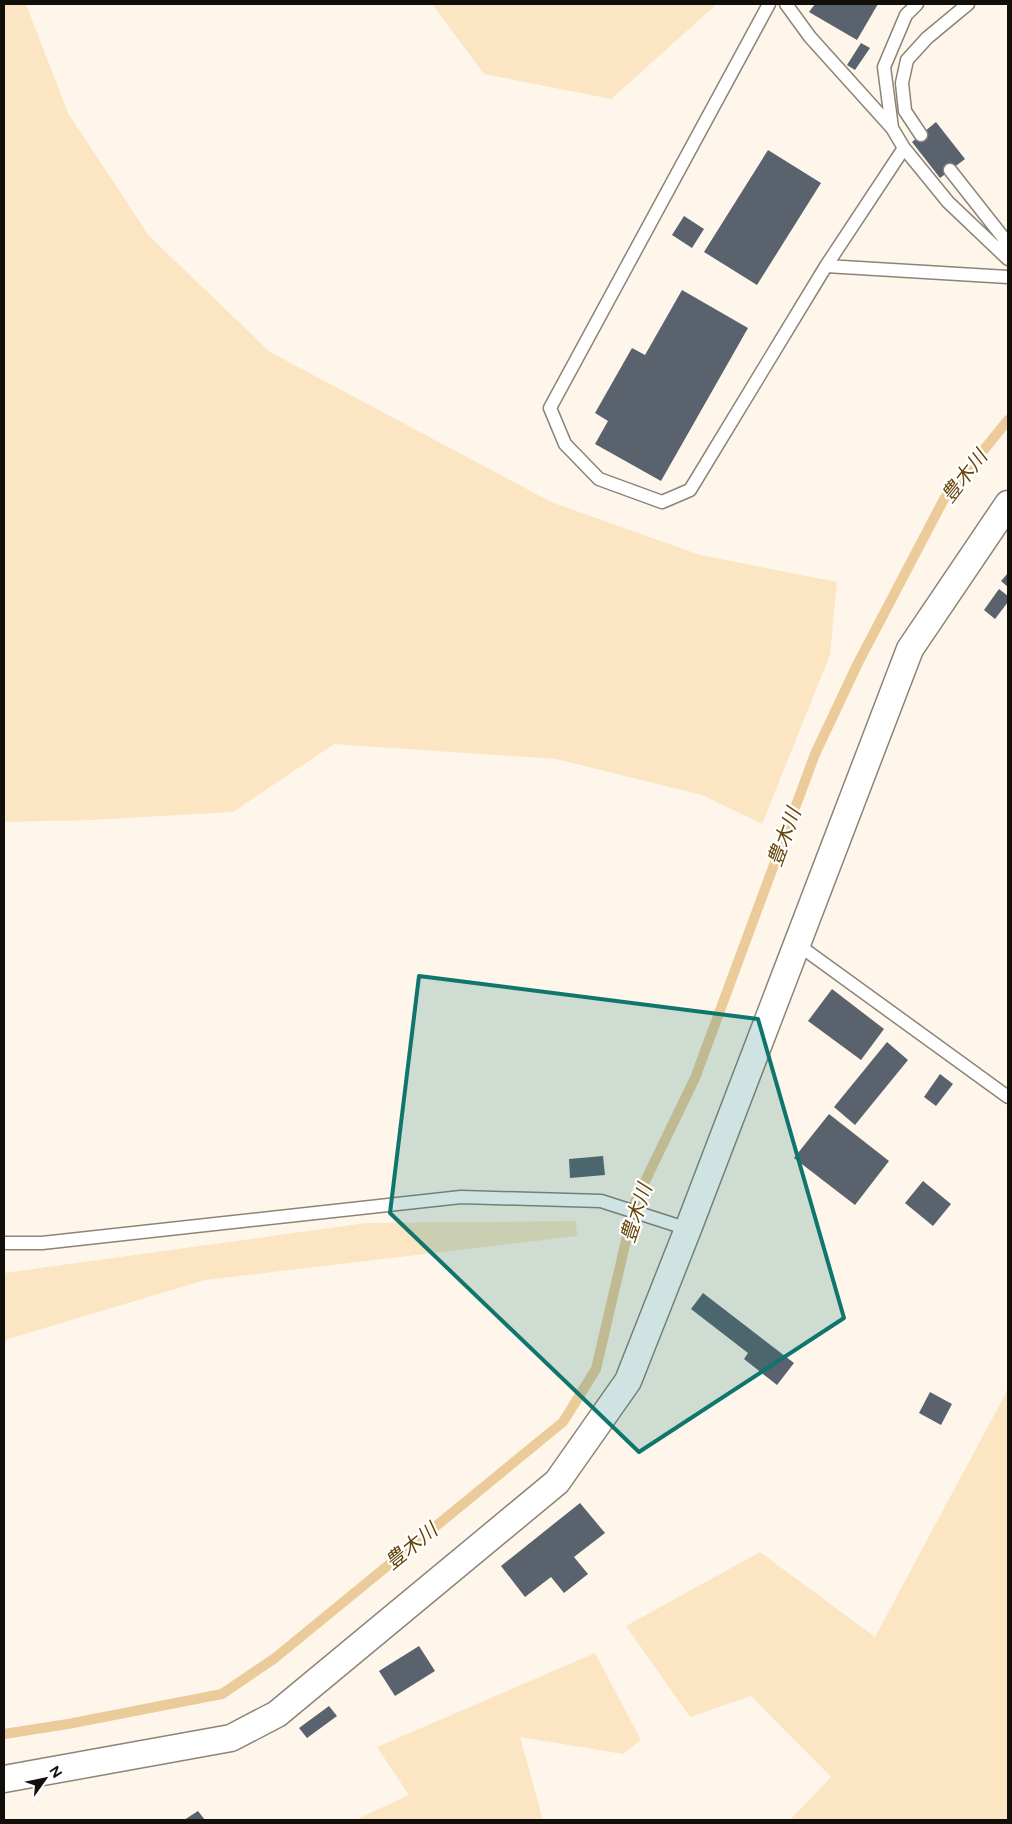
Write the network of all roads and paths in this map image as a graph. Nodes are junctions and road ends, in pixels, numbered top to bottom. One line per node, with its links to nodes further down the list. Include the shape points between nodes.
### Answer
1 (769, 4): 11 (lane, via 550,408 565,444 599,479 662,502 690,490)
2 (786, 4): 5 (lane, via 810,36)
3 (917, 4): 5 (lane, via 906,15 884,67)
4 (968, 4): 6 (lane, via 927,38 907,60 902,83 906,111)
5 (892, 128): 7 (lane)
6 (921, 135)
7 (904, 148): 10 (lane, via 948,202); 11 (lane)
8 (950, 170): 9 (lane)
9 (1008, 246)
10 (1008, 260)
11 (826, 266): 12 (lane)
12 (1008, 278)
13 (1008, 504): 14 (street, via 910,649)
14 (797, 944): 15 (lane); 16 (street)
15 (1008, 1097)
16 (688, 1229): 17 (lane, via 601,1201 460,1197 42,1243); 18 (street, via 628,1381 558,1482 277,1714 231,1738)
17 (4, 1243)
18 (4, 1778)

